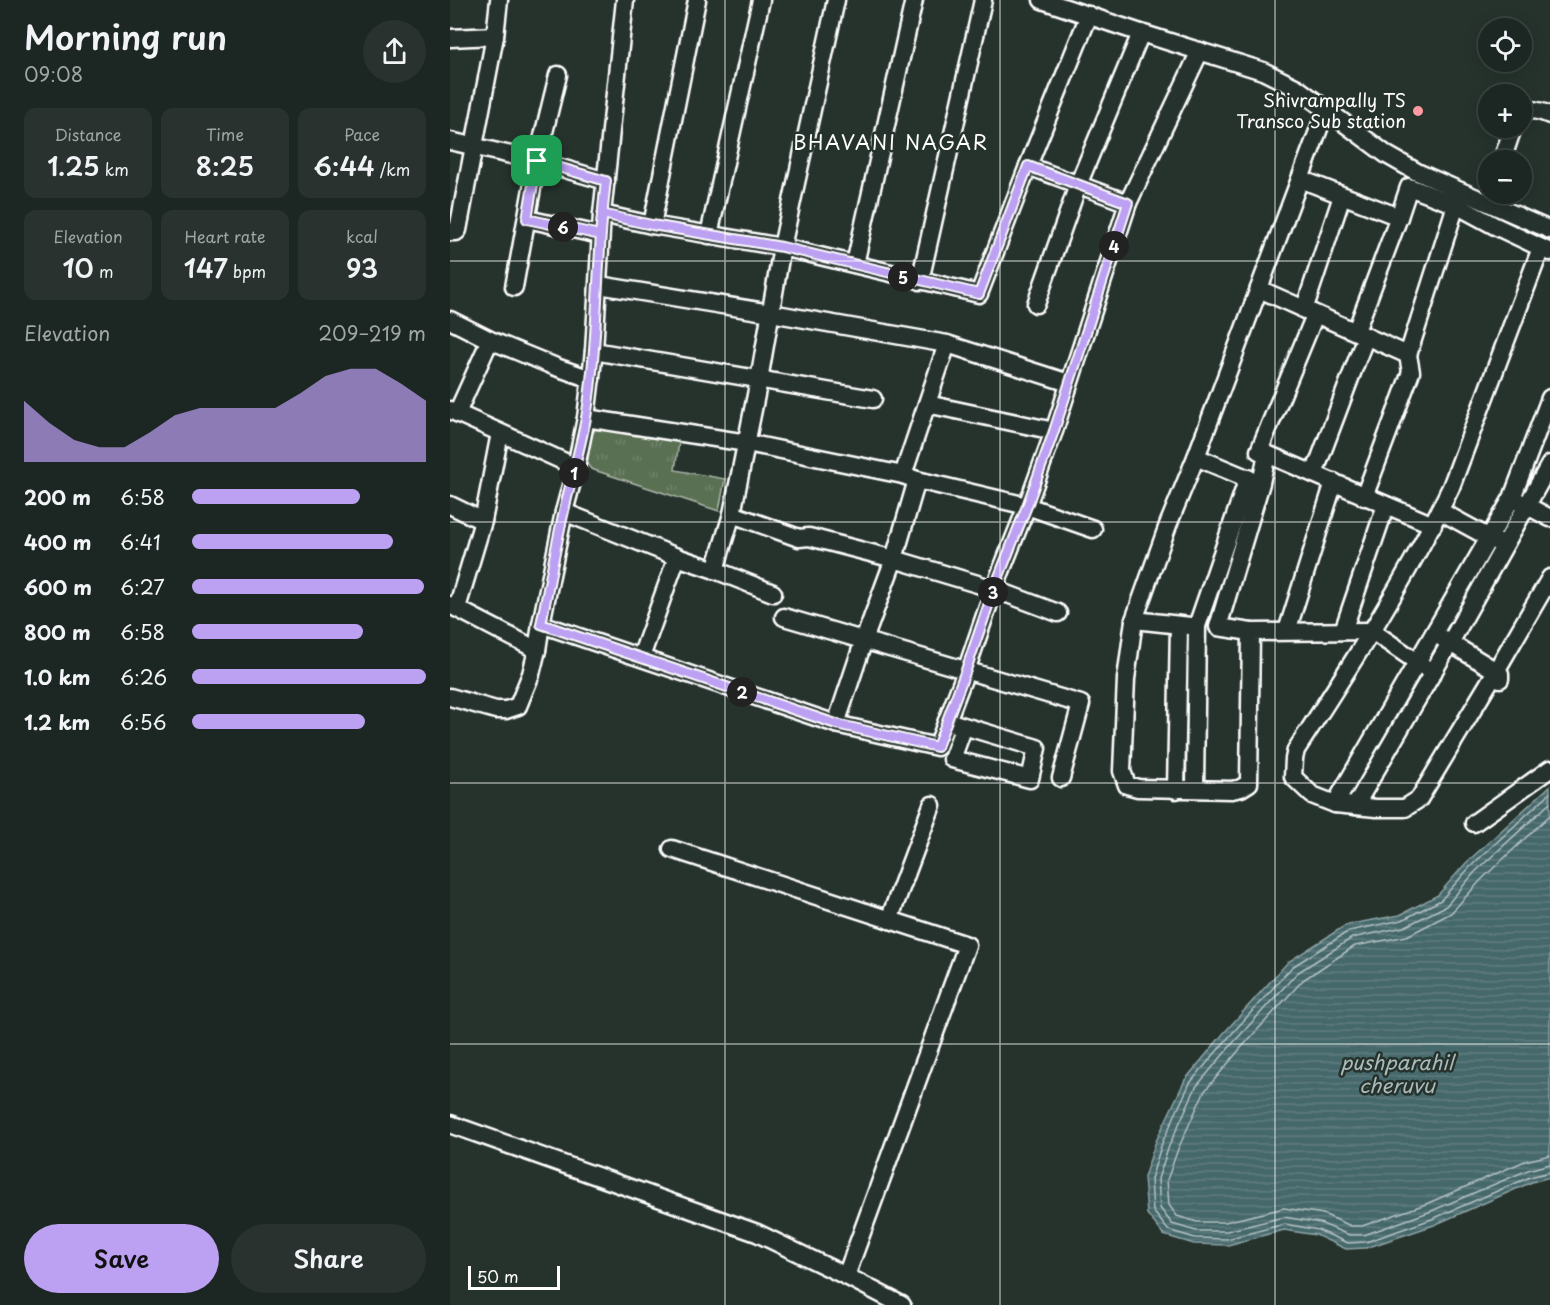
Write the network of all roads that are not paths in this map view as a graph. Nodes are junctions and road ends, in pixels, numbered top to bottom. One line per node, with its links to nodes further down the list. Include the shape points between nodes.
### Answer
1 (499, 0): 11 (street)
2 (624, 0): 23 (street)
3 (697, 0): 32 (street)
4 (760, 0): 37 (street)
5 (836, 0): 38 (street)
6 (914, 0): 40 (street)
7 (983, 0): 41 (street)
8 (1042, 0): 9 (street)
9 (1089, 15): 10 (street); 21 (street)
10 (1141, 33): 13 (street); 24 (street)
11 (495, 36): 12 (street); 19 (street)
12 (450, 38)
13 (1200, 51): 15 (street, via 1263,71 1297,88); 26 (street)
14 (558, 75): 20 (street)
15 (1326, 110): 22 (street); 28 (street, via 1417,172)
16 (1532, 110): 17 (street)
17 (1550, 115)
18 (450, 141): 19 (street)
19 (475, 147): 20 (street); 35 (street, via 458,230)
20 (537, 161): 23 (street); 31 (street)
21 (1028, 166): 24 (street); 41 (street, via 979,294)
22 (1300, 179): 25 (street); 44 (street)
23 (606, 181): 29 (street)
24 (1078, 185): 26 (street); 45 (street)
25 (1342, 196): 30 (street); 46 (street)
26 (1128, 203): 56 (street)
27 (1456, 205): 30 (street, via 1409,187); 33 (street); 53 (street)
28 (1499, 205): 33 (street); 34 (street)
29 (602, 214): 32 (street); 36 (street)
30 (1399, 217): 49 (street)
31 (527, 219): 36 (street); 43 (street)
32 (652, 225): 37 (street)
33 (1502, 230): 39 (street)
34 (1550, 230)
35 (450, 232)
36 (600, 235): 42 (street)
37 (709, 235): 38 (street)
38 (782, 247): 40 (street); 47 (street)
39 (1546, 250): 82 (street)
40 (855, 264): 41 (street)
41 (920, 281)
42 (598, 285): 47 (street); 52 (street)
43 (514, 287)
44 (1259, 289): 46 (street); 66 (street)
45 (1036, 304)
46 (1309, 312): 49 (street); 65 (street, via 1259,451)
47 (771, 313): 51 (street); 55 (street)
48 (450, 320): 50 (street)
49 (1361, 334): 53 (street); 69 (street)
50 (490, 340): 54 (street); 60 (street)
51 (947, 344): 56 (street); 59 (street)
52 (594, 351): 54 (street); 55 (street)
53 (1408, 355): 74 (street, via 1411,372)
54 (591, 379): 61 (street)
55 (759, 381): 58 (street); 64 (street)
56 (1069, 383): 62 (street)
57 (1550, 398): 75 (street)
58 (873, 399)
59 (927, 404): 62 (street); 70 (street)
60 (453, 412): 63 (street)
61 (586, 418): 64 (street); 68 (street)
62 (1054, 431): 79 (street)
63 (500, 433): 68 (street); 84 (street)
64 (747, 443): 70 (street); 81 (street)
65 (1268, 454): 69 (street); 72 (street)
66 (1196, 457): 71 (street); 72 (street)
67 (1550, 464): 78 (street)
68 (576, 467): 80 (street)
69 (1314, 474): 73 (street)
70 (910, 478): 79 (street); 90 (street)
71 (1187, 480): 85 (street, via 1174,483); 98 (street)
72 (1254, 481): 101 (street); 102 (street)
73 (1334, 482): 74 (street); 103 (street)
74 (1364, 497): 77 (street)
75 (1512, 498): 78 (street); 87 (street)
76 (450, 505): 84 (street)
77 (1386, 505): 82 (street); 104 (street)
78 (1528, 505): 83 (street); 88 (street)
79 (1027, 506): 86 (street); 93 (street)
80 (564, 512): 89 (street); 99 (street)
81 (732, 514): 90 (street, via 799,538 809,537); 91 (street)
82 (1436, 518): 87 (street); 105 (street)
83 (1550, 518)
84 (483, 521): 95 (street)
85 (1161, 524)
86 (1093, 529)
87 (1489, 538): 88 (street); 107 (street)
88 (1505, 546): 109 (street)
89 (677, 558): 91 (street); 111 (street)
90 (894, 559): 93 (street); 108 (street)
91 (715, 570): 94 (street)
92 (1550, 578): 115 (street)
93 (994, 589): 96 (street); 114 (street)
94 (773, 593)
95 (454, 606): 110 (street)
96 (1058, 613)
97 (784, 617): 108 (street)
98 (1134, 620): 100 (street); 126 (street, via 1126,679 1122,771 1127,785)
99 (541, 624): 110 (street); 111 (street)
100 (1179, 625): 101 (street); 126 (street)
101 (1197, 626): 102 (street); 125 (street)
102 (1218, 627): 106 (street)
103 (1287, 631): 104 (street); 106 (street)
104 (1343, 631): 105 (street)
105 (1372, 631): 113 (street); 127 (street, via 1294,759 1293,777 1312,795)
106 (1251, 632): 118 (street)
107 (1434, 633): 109 (street); 113 (street)
108 (864, 640): 114 (street); 121 (street)
109 (1450, 643): 115 (street); 116 (street)
110 (537, 650): 117 (street, via 518,706 496,710)
111 (641, 657): 121 (street)
112 (1259, 662): 118 (street, via 1259,700 1257,705)
113 (1417, 662): 116 (street); 127 (street)
114 (966, 670): 119 (street); 124 (street, via 1081,704)
115 (1496, 671): 120 (street, via 1500,680); 129 (street, via 1419,799 1406,808)
116 (1433, 673): 129 (street)
117 (450, 697)
118 (1250, 706): 125 (street, via 1249,783 1232,790)
119 (947, 721): 121 (street, via 937,747); 122 (street)
120 (1475, 722)
121 (836, 724)
122 (964, 726): 122 (street, via 1037,748 1030,779 952,759)
123 (1550, 769): 130 (street)
124 (1061, 778)
125 (1195, 788): 126 (street)
126 (1176, 790)
127 (1335, 804): 129 (street)
128 (932, 805): 132 (street)
129 (1355, 806)
130 (1474, 824)
131 (672, 849): 132 (street)
132 (889, 920): 134 (street, via 967,945)
133 (450, 1124): 134 (street, via 757,1233)
134 (846, 1276): 135 (street)
135 (902, 1305)

